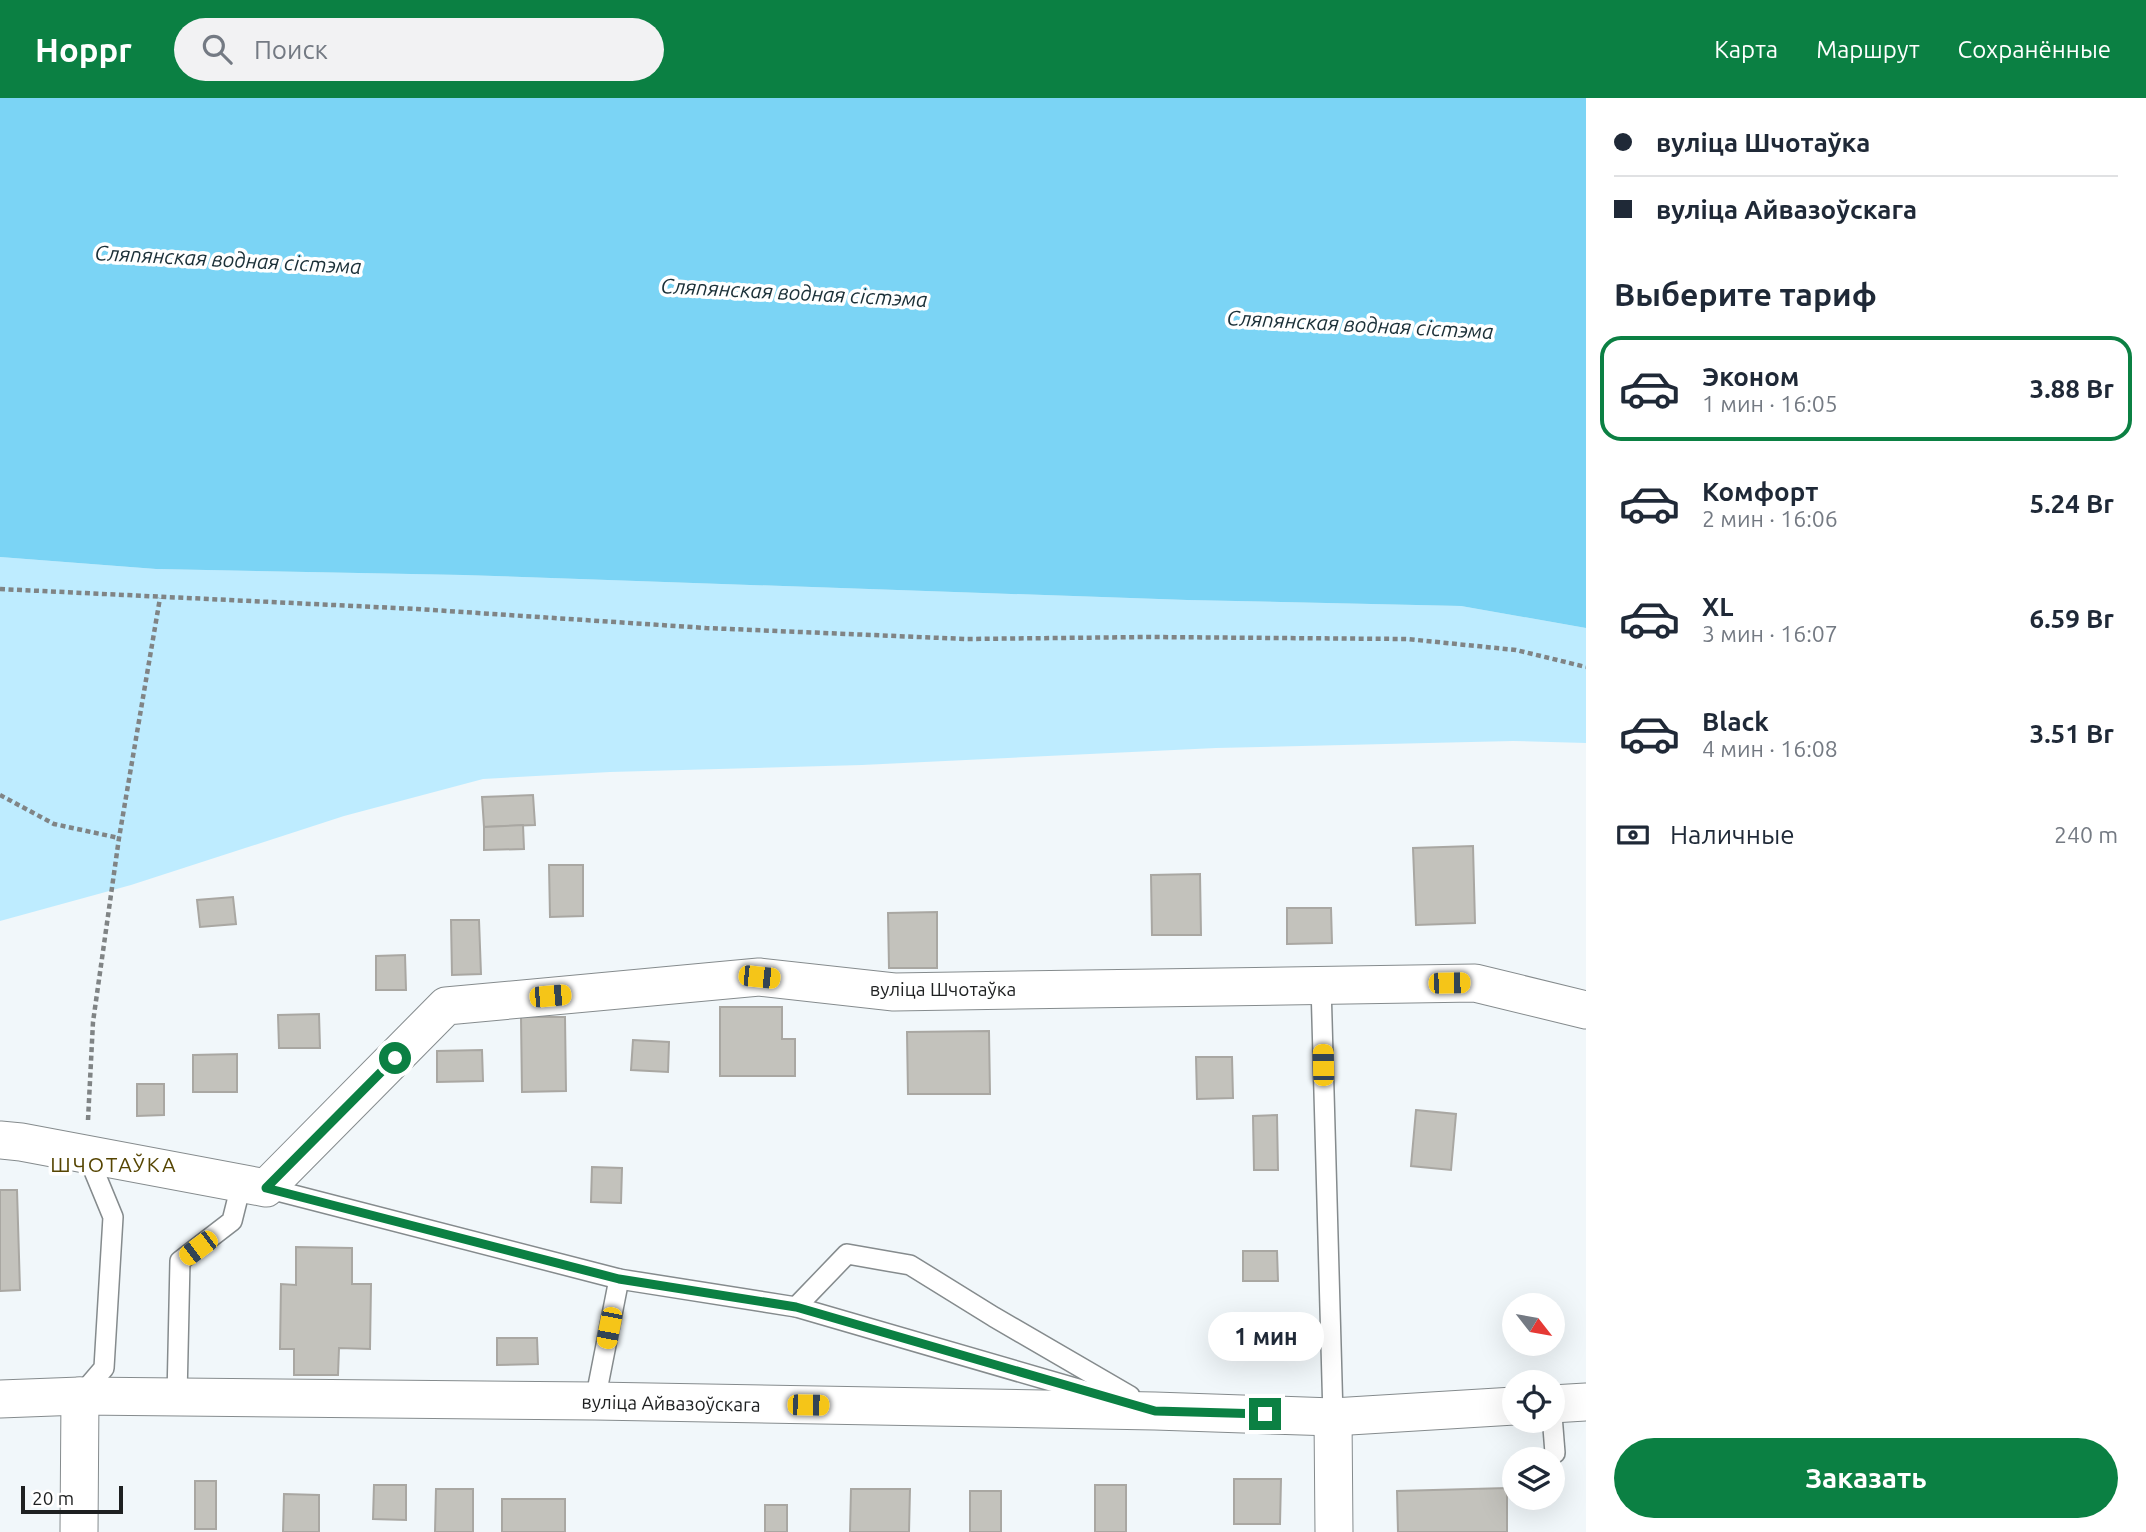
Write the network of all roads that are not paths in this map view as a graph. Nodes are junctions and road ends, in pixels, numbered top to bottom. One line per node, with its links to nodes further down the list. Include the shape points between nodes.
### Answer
1 (1321, 984): 2 (street, вуліца Шчотаўка, via 1475,983); 5 (street, вуліца Шчотаўка, via 894,992 759,977 446,1006); 16 (lane)
2 (1586, 1010)
3 (0, 1140): 4 (street)
4 (87, 1154): 5 (street); 8 (lane, via 113,1217 104,1368)
5 (253, 1186): 6 (lane); 9 (lane, via 232,1221 180,1261)
6 (619, 1279): 7 (lane); 11 (lane)
7 (796, 1307): 15 (lane); 15 (lane, via 847,1254 910,1265)
8 (80, 1396): 9 (street, вуліца Айвазоўскага); 10 (street); 17 (street)
9 (177, 1397): 11 (street, вуліца Айвазоўскага)
10 (0, 1399)
11 (594, 1401): 15 (street, вуліца Айвазоўскага)
12 (1586, 1402): 13 (street)
13 (1565, 1403)
14 (1502, 1407): 16 (street, вуліца Айвазоўскага)
15 (1155, 1411): 16 (street, вуліца Айвазоўскага)
16 (1334, 1417): 18 (street)
17 (79, 1532)
18 (1334, 1532)

